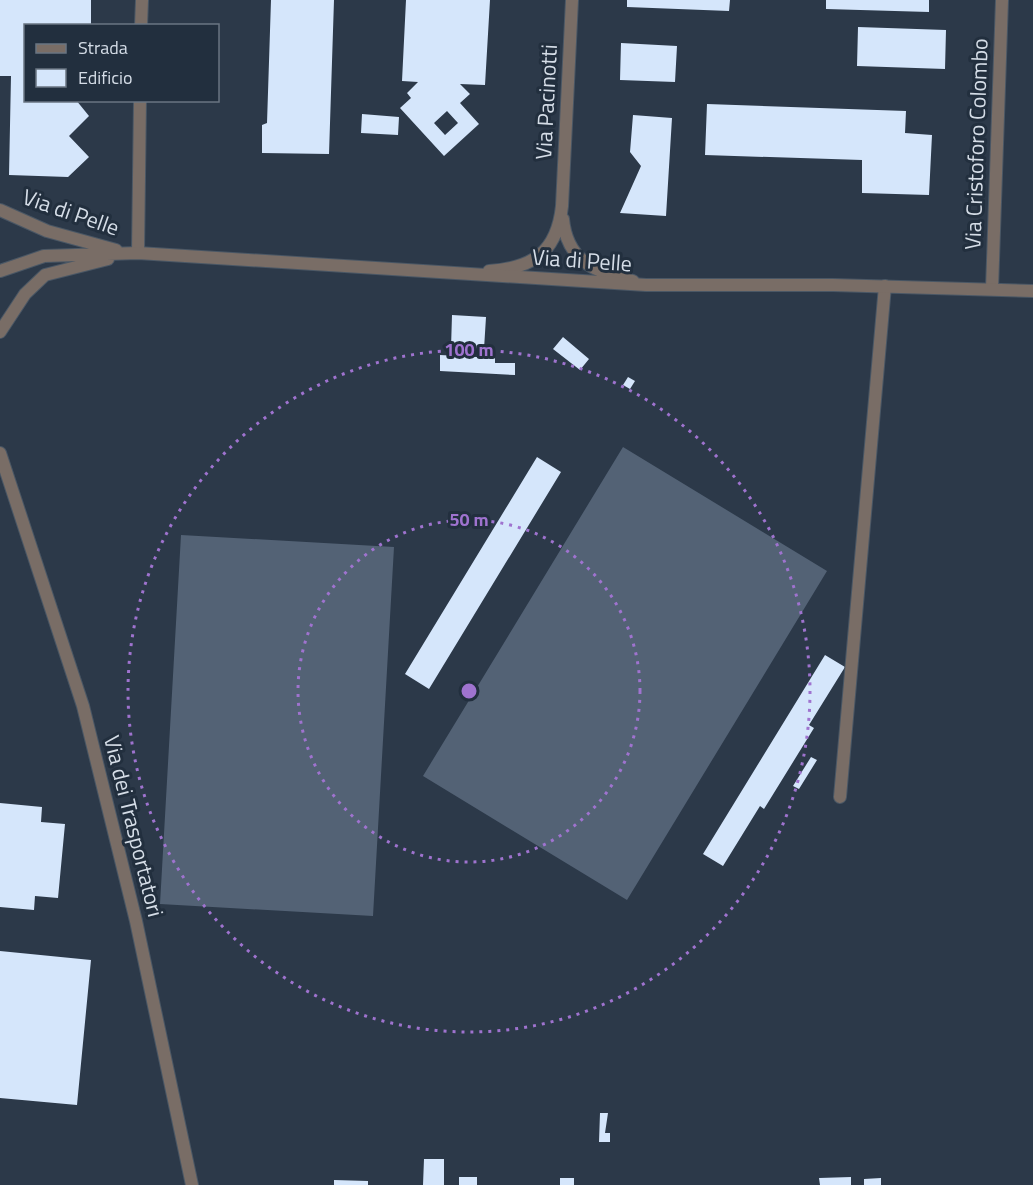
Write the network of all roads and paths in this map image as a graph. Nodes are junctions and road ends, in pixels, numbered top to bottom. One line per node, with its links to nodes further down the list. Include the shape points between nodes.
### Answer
1 (142, 0): 4 (street)
2 (572, 0): 6 (street, Via Pacinotti)
3 (1002, 0): 13 (street, Via Cristoforo Colombo)
4 (141, 24)
5 (140, 102): 8 (street)
6 (562, 206): 10 (street, Via Pacinotti, via 552,242 534,261 505,270); 11 (street, Via Pacinotti, via 564,233 571,250 581,260 613,276)
7 (0, 210): 8 (street, Via di Pelle, via 46,231)
8 (133, 254): 9 (street, Via di Pelle, via 44,256); 10 (street, Via di Pelle); 15 (street, via 45,275 25,294)
9 (0, 272)
10 (461, 272): 11 (street, Via di Pelle)
11 (646, 285): 12 (street, Via di Pelle)
12 (885, 286): 13 (street, Via di Pelle); 19 (street)
13 (992, 290): 14 (street, Via di Pelle)
14 (1033, 291)
15 (0, 332)
16 (0, 453): 18 (street, Via dei Trasportatori)
17 (0, 469): 18 (street, Via dei Trasportatori)
18 (9, 484): 20 (street, Via dei Trasportatori, via 83,706 136,921)
19 (840, 797)
20 (192, 1185)

